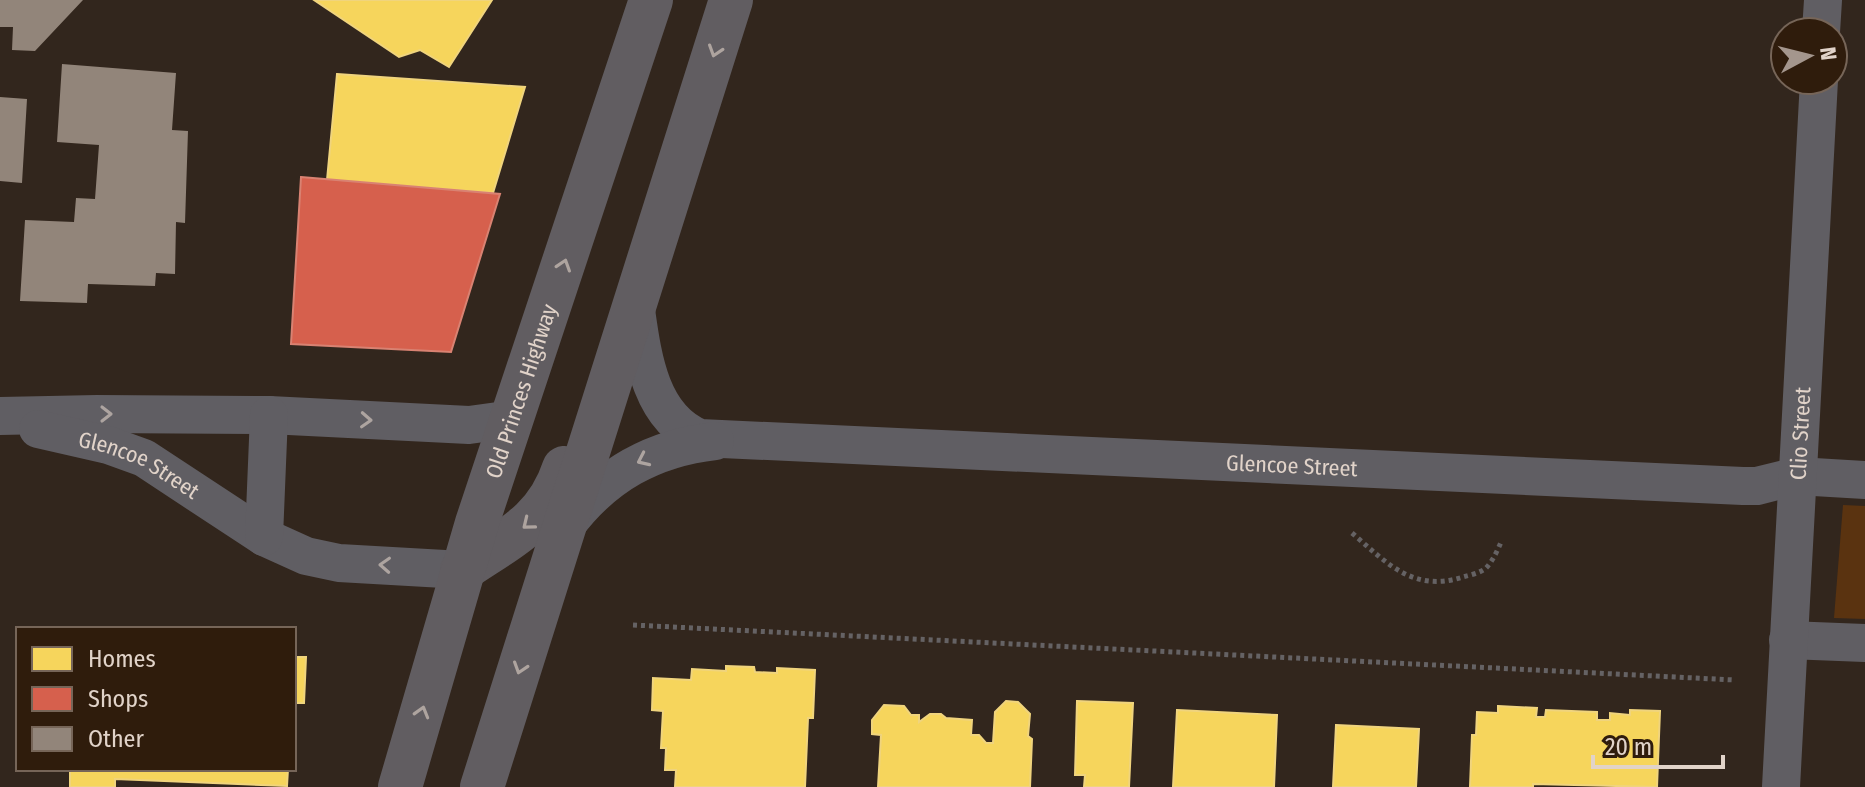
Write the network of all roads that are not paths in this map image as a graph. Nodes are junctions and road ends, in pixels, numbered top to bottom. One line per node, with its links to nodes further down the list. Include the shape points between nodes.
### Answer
1 (651, 0): 8 (main road, Old Princes Highway, one-way to 1)
2 (731, 0): 4 (main road, one-way to 4)
3 (1818, 96): 10 (street, Clio Street)
4 (685, 145): 5 (main road); 14 (main road, one-way to 14, via 654,198 632,251 550,501 529,524)
5 (635, 303): 9 (street, Glencoe Street, via 648,370 662,407 686,432); 12 (main road)
6 (269, 415): 7 (street, Glencoe Street, one-way to 6); 8 (street, Glencoe Street, one-way to 8, via 443,424); 13 (street)
7 (0, 419): 13 (street, Glencoe Street, via 127,450)
8 (513, 419): 14 (main road, Old Princes Highway)
9 (718, 440): 10 (street, Glencoe Street, via 1743,486); 12 (street, Glencoe Street, one-way to 12, via 665,451 630,466 596,492)
10 (1797, 476): 11 (street, Glencoe Street); 15 (street, Clio Street)
11 (1865, 480)
12 (564, 528): 18 (main road, one-way to 18)
13 (264, 537): 14 (street, Glencoe Street, one-way to 13, via 320,560)
14 (462, 570): 17 (main road, Old Princes Highway, one-way to 14)
15 (1788, 640): 16 (street); 19 (street, Clio Street)
16 (1865, 643)
17 (400, 787)
18 (482, 787)
19 (1781, 787)

